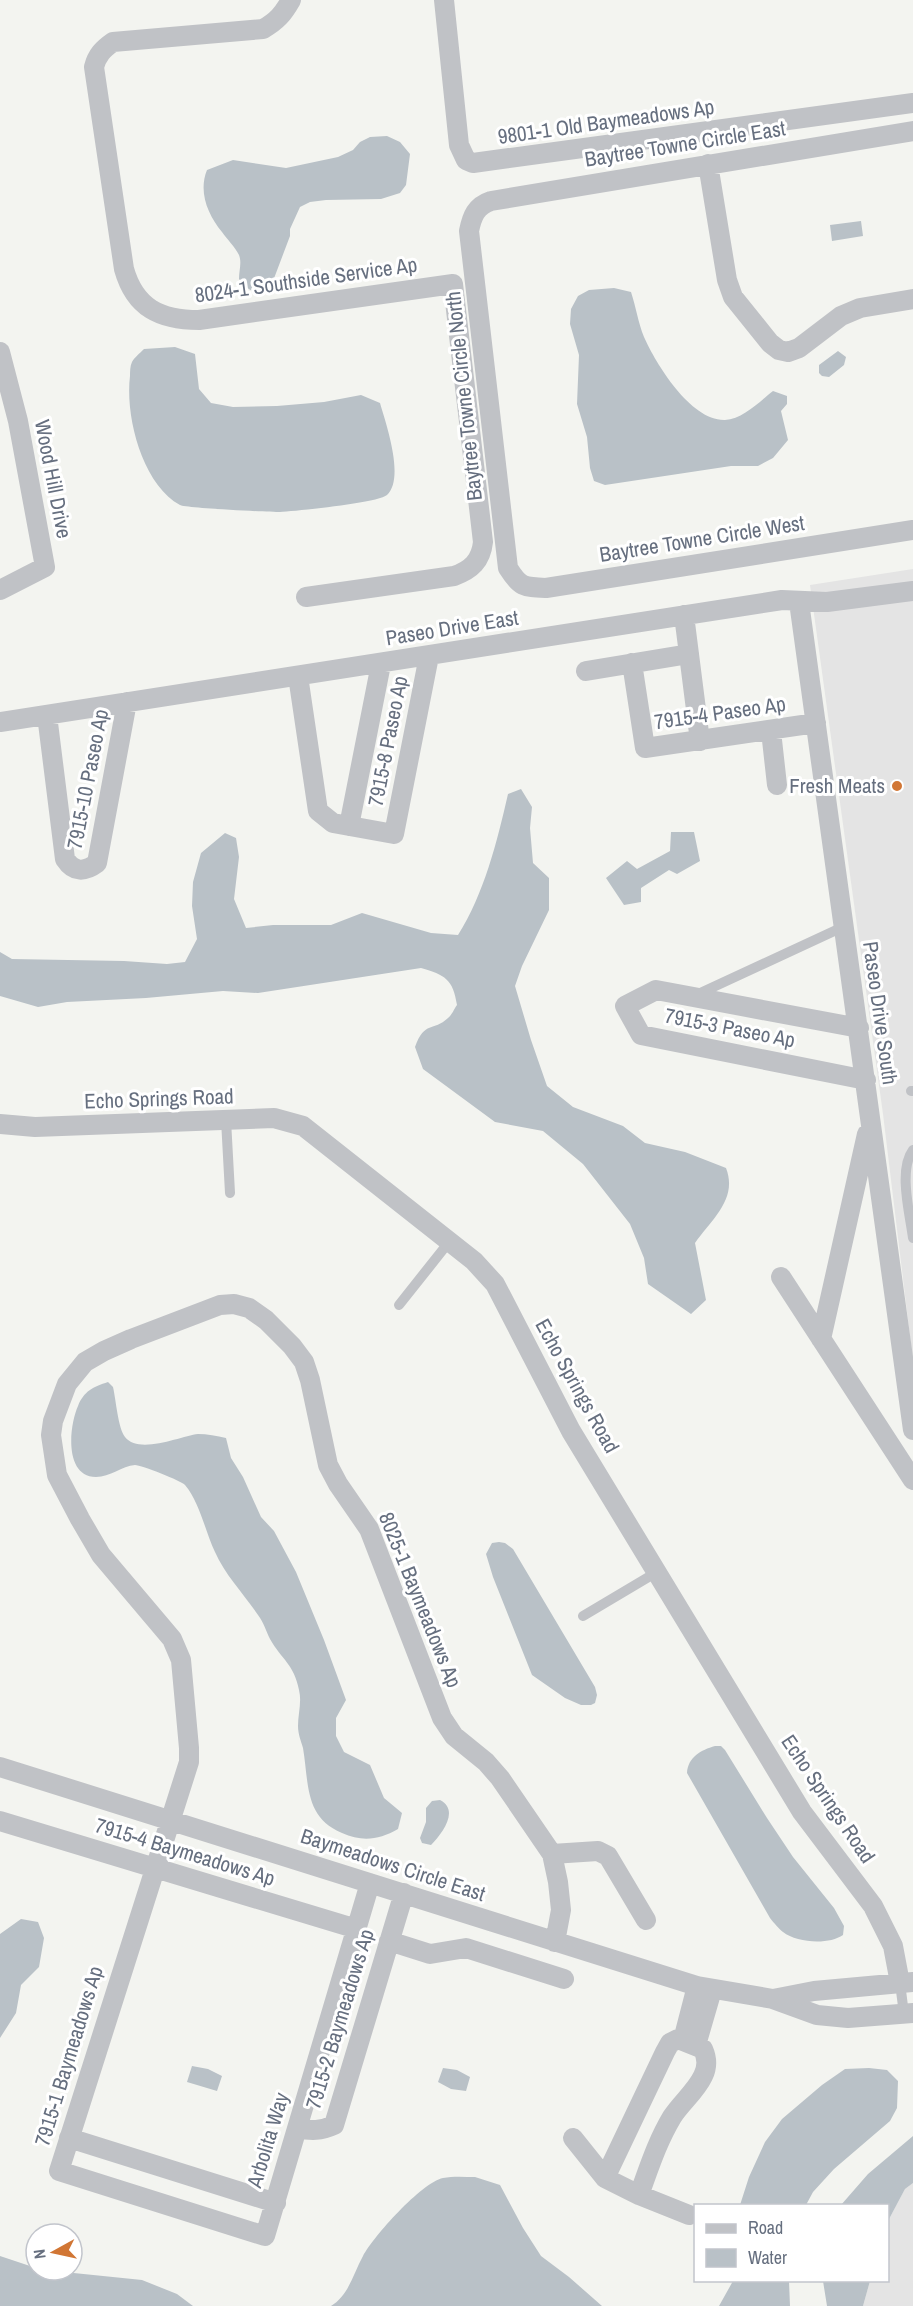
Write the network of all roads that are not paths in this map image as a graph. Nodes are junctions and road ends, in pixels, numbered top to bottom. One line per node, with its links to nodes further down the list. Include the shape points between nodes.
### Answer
1 (291, 0): 13 (street, 8024-1 Southside Service Ap, via 283,14 263,29 113,42 102,49 94,67 124,269 137,296 159,315 199,320 453,284 482,553 465,573 454,576)
2 (444, 0): 3 (street, 9801-1 Old Baymeadows Ap, via 459,145 466,160 473,163)
3 (913, 103)
4 (913, 131): 5 (street, Baytree Towne Circle East)
5 (708, 164): 6 (street, Baytree Towne Circle East, via 491,201 482,204); 7 (street, via 733,297 779,350 799,348 841,316 860,308)
6 (471, 218): 10 (street, Baytree Towne Circle North, via 469,231)
7 (913, 299)
8 (0, 352): 11 (street, Wood Hill Drive, via 18,421 45,567)
9 (913, 530): 10 (street, Baytree Towne Circle West, via 546,588 525,587)
10 (508, 568)
11 (0, 590)
12 (913, 591): 14 (street, Paseo Drive East)
13 (306, 597)
14 (799, 602): 15 (street, Paseo Drive East, via 782,600); 25 (street, Paseo Drive South)
15 (684, 615): 16 (street); 17 (street, Paseo Drive East)
16 (689, 654): 18 (street); 27 (street)
17 (429, 656): 19 (street, Paseo Drive East); 29 (street, 7915-8 Paseo Ap, via 394,834)
18 (632, 663): 20 (street); 27 (street, 7915-4 Paseo Ap, via 645,748)
19 (381, 664): 21 (street, Paseo Drive East); 29 (street)
20 (586, 670)
21 (298, 676): 22 (street, Paseo Drive East); 29 (street, 7915-8 Paseo Ap, via 318,811 333,823)
22 (127, 702): 23 (street, Paseo Drive East); 23 (street, 7915-10 Paseo Ap, via 98,863 89,869 78,870 65,859)
23 (46, 715): 24 (street, Paseo Drive East)
24 (0, 723)
25 (816, 723): 26 (street, 7915-4 Paseo Ap); 30 (street, Paseo Drive South)
26 (771, 731): 27 (street, 7915-4 Paseo Ap); 28 (street)
27 (700, 741)
28 (777, 785)
29 (349, 826)
30 (844, 926): 31 (lane); 32 (street, Paseo Drive South)
31 (693, 997): 32 (street, 7915-3 Paseo Ap); 33 (street, 7915-3 Paseo Ap, via 656,990 625,1006 641,1035)
32 (859, 1028): 33 (street, Paseo Drive South)
33 (866, 1080): 35 (street, Paseo Drive South)
34 (226, 1120): 36 (street, Echo Springs Road, via 35,1127); 38 (lane); 40 (street, Echo Springs Road, via 274,1118 303,1126)
35 (870, 1120): 43 (street); 44 (street, Paseo Drive South)
36 (0, 1124)
37 (913, 1150): 39 (lane, via 908,1157 906,1186)
38 (230, 1192)
39 (913, 1238)
40 (449, 1242): 42 (lane); 46 (street, Echo Springs Road, via 495,1284 572,1431)
41 (781, 1277): 43 (street)
42 (399, 1305)
43 (821, 1339): 45 (street)
44 (913, 1430)
45 (913, 1480)
46 (657, 1572): 47 (lane); 60 (street, Echo Springs Road, via 802,1812 873,1906)
47 (583, 1616)
48 (0, 1767): 49 (street, Baymeadows Circle East)
49 (169, 1819): 51 (street, 8025-1 Baymeadows Ap, via 189,1762 178,1649 101,1555 57,1475 51,1435 68,1384 86,1362 204,1310 234,1304 249,1308 266,1320 304,1362 328,1465 369,1529 442,1718 454,1736 500,1778); 52 (street, 7915-1 Baymeadows Ap); 53 (street, Baymeadows Circle East)
50 (0, 1821): 52 (street, 7915-4 Baymeadows Ap)
51 (552, 1854): 55 (street, via 598,1851 608,1856); 58 (street, 8025-1 Baymeadows Ap, via 561,1910)
52 (154, 1868): 56 (street, 7915-4 Baymeadows Ap); 66 (street, 7915-1 Baymeadows Ap)
53 (370, 1883): 54 (street, Baymeadows Circle East); 56 (street, Arbolita Way)
54 (404, 1893): 57 (street, 7915-2 Baymeadows Ap); 58 (street, Baymeadows Circle East)
55 (646, 1920)
56 (357, 1929): 65 (street, Arbolita Way)
57 (389, 1941): 59 (street, via 430,1954 466,1948); 65 (street, 7915-2 Baymeadows Ap, via 334,2125 312,2131)
58 (555, 1942): 61 (street, Baymeadows Circle East)
59 (564, 1979)
60 (907, 1983): 62 (street, Baymeadows Circle East, via 814,1991); 63 (lane)
61 (704, 1988): 62 (street, Baymeadows Circle East); 64 (street)
62 (773, 1999): 63 (street, Baymeadows Circle East, via 817,2015 848,2018)
63 (908, 2014)
64 (690, 2043): 68 (street, via 678,2038 670,2043); 69 (street, via 703,2049 706,2056 703,2076 660,2137)
65 (297, 2128): 70 (street, Arbolita Way)
66 (69, 2138): 70 (street, Arbolita Way); 70 (street, 7915-1 Baymeadows Ap, via 59,2171 254,2233 265,2236)
67 (573, 2138): 68 (street)
68 (605, 2178): 69 (street)
69 (639, 2195): 71 (street)
70 (276, 2203)
71 (689, 2215)

